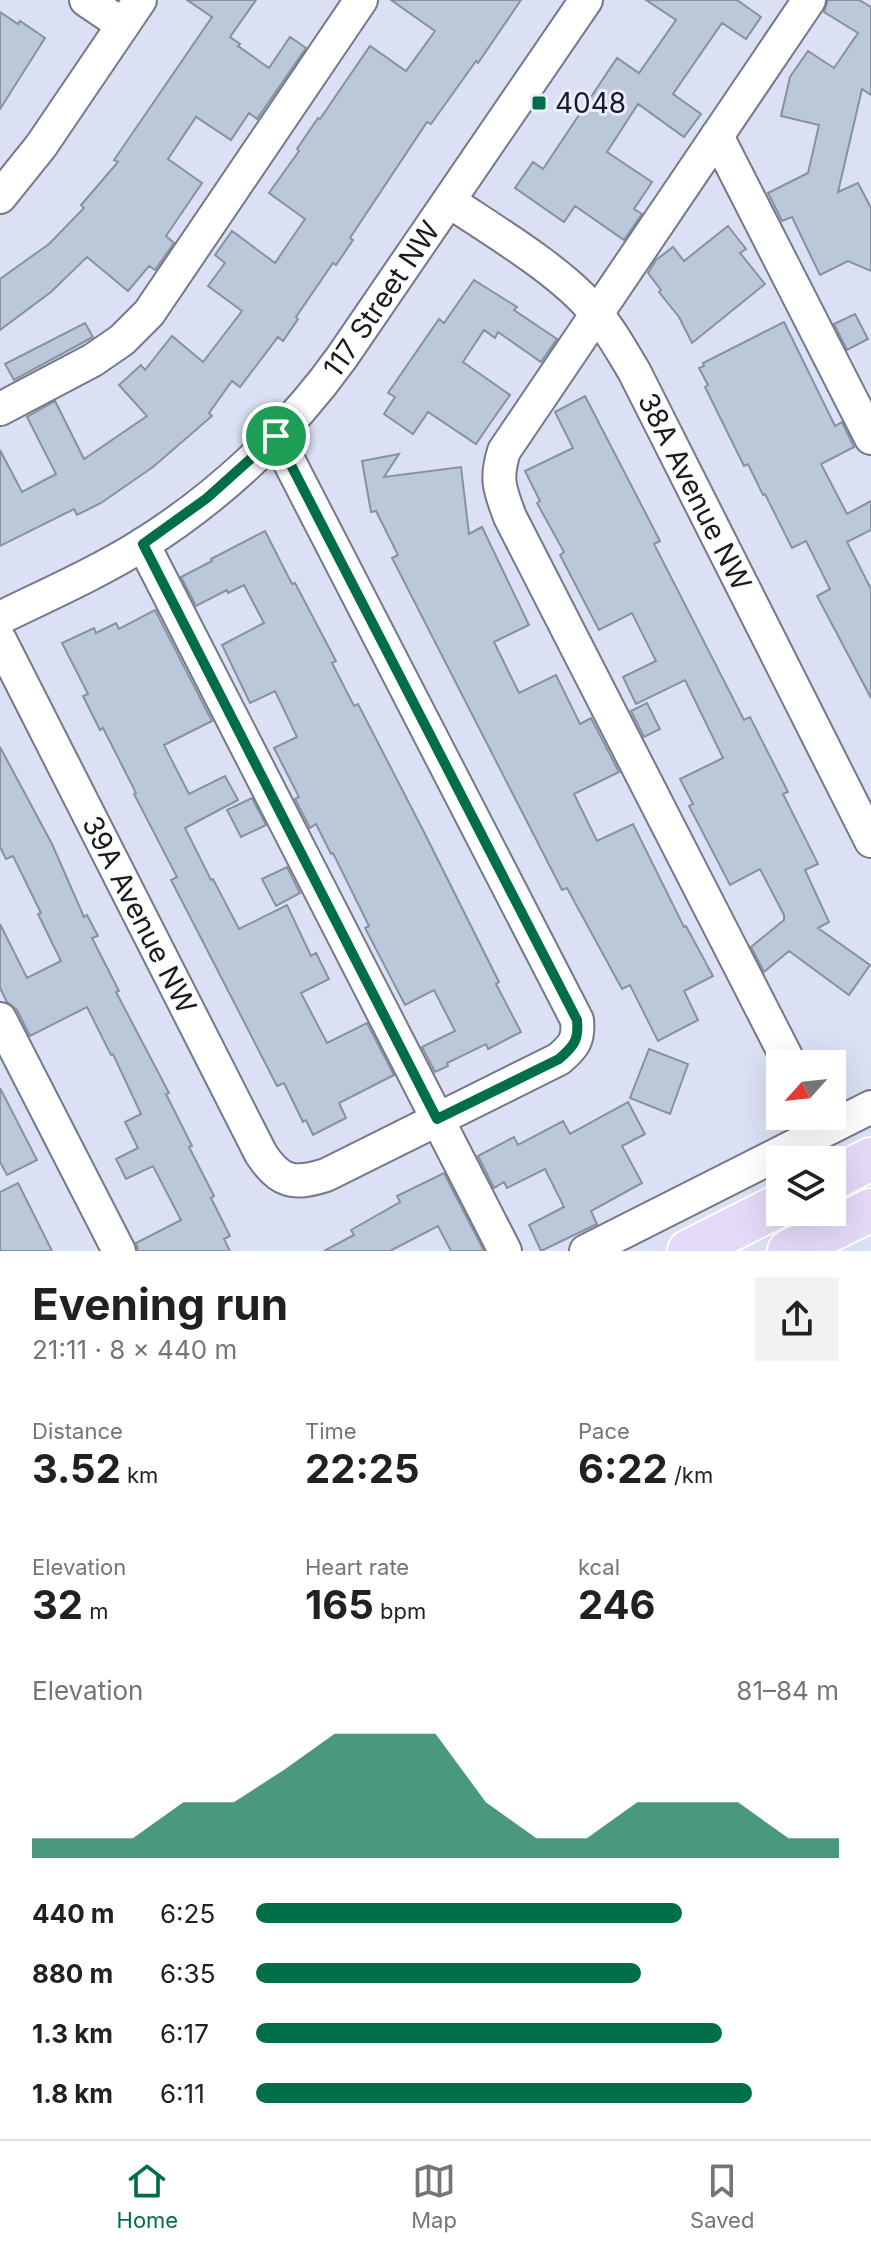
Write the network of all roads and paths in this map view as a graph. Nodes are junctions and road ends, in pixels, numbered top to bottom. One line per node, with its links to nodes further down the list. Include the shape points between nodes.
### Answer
1 (86, 0): 5 (street)
2 (361, 0): 10 (street, via 149,313 93,360)
3 (586, 0): 8 (street, 117 Street NW)
4 (809, 0): 6 (street)
5 (131, 12): 7 (street)
6 (717, 136): 9 (street); 12 (street)
7 (0, 197)
8 (449, 201): 9 (street, 38A Avenue NW, via 560,279); 11 (street, 117 Street NW, via 324,382)
9 (597, 314): 16 (street, 38A Avenue NW, via 634,371); 18 (street, via 504,451 498,470 502,493)
10 (0, 409)
11 (276, 436): 13 (street, 117 Street NW, via 207,498); 21 (street, via 577,1020 572,1048 559,1059)
12 (871, 438)
13 (143, 544): 14 (street, 117 Street NW); 21 (street)
14 (0, 618)
15 (0, 640): 21 (street, 39A Avenue NW, via 270,1168 290,1180 312,1180)
16 (871, 841)
17 (0, 1019): 27 (street)
18 (783, 1050)
19 (871, 1107): 20 (street)
20 (846, 1116)
21 (437, 1119): 28 (street)
22 (810, 1130): 29 (street)
23 (871, 1159): 24 (main road)
24 (846, 1172)
25 (871, 1210): 31 (main road)
26 (766, 1212): 30 (main road)
27 (119, 1251)
28 (505, 1251)
29 (586, 1251)
30 (689, 1251)
31 (789, 1251)

